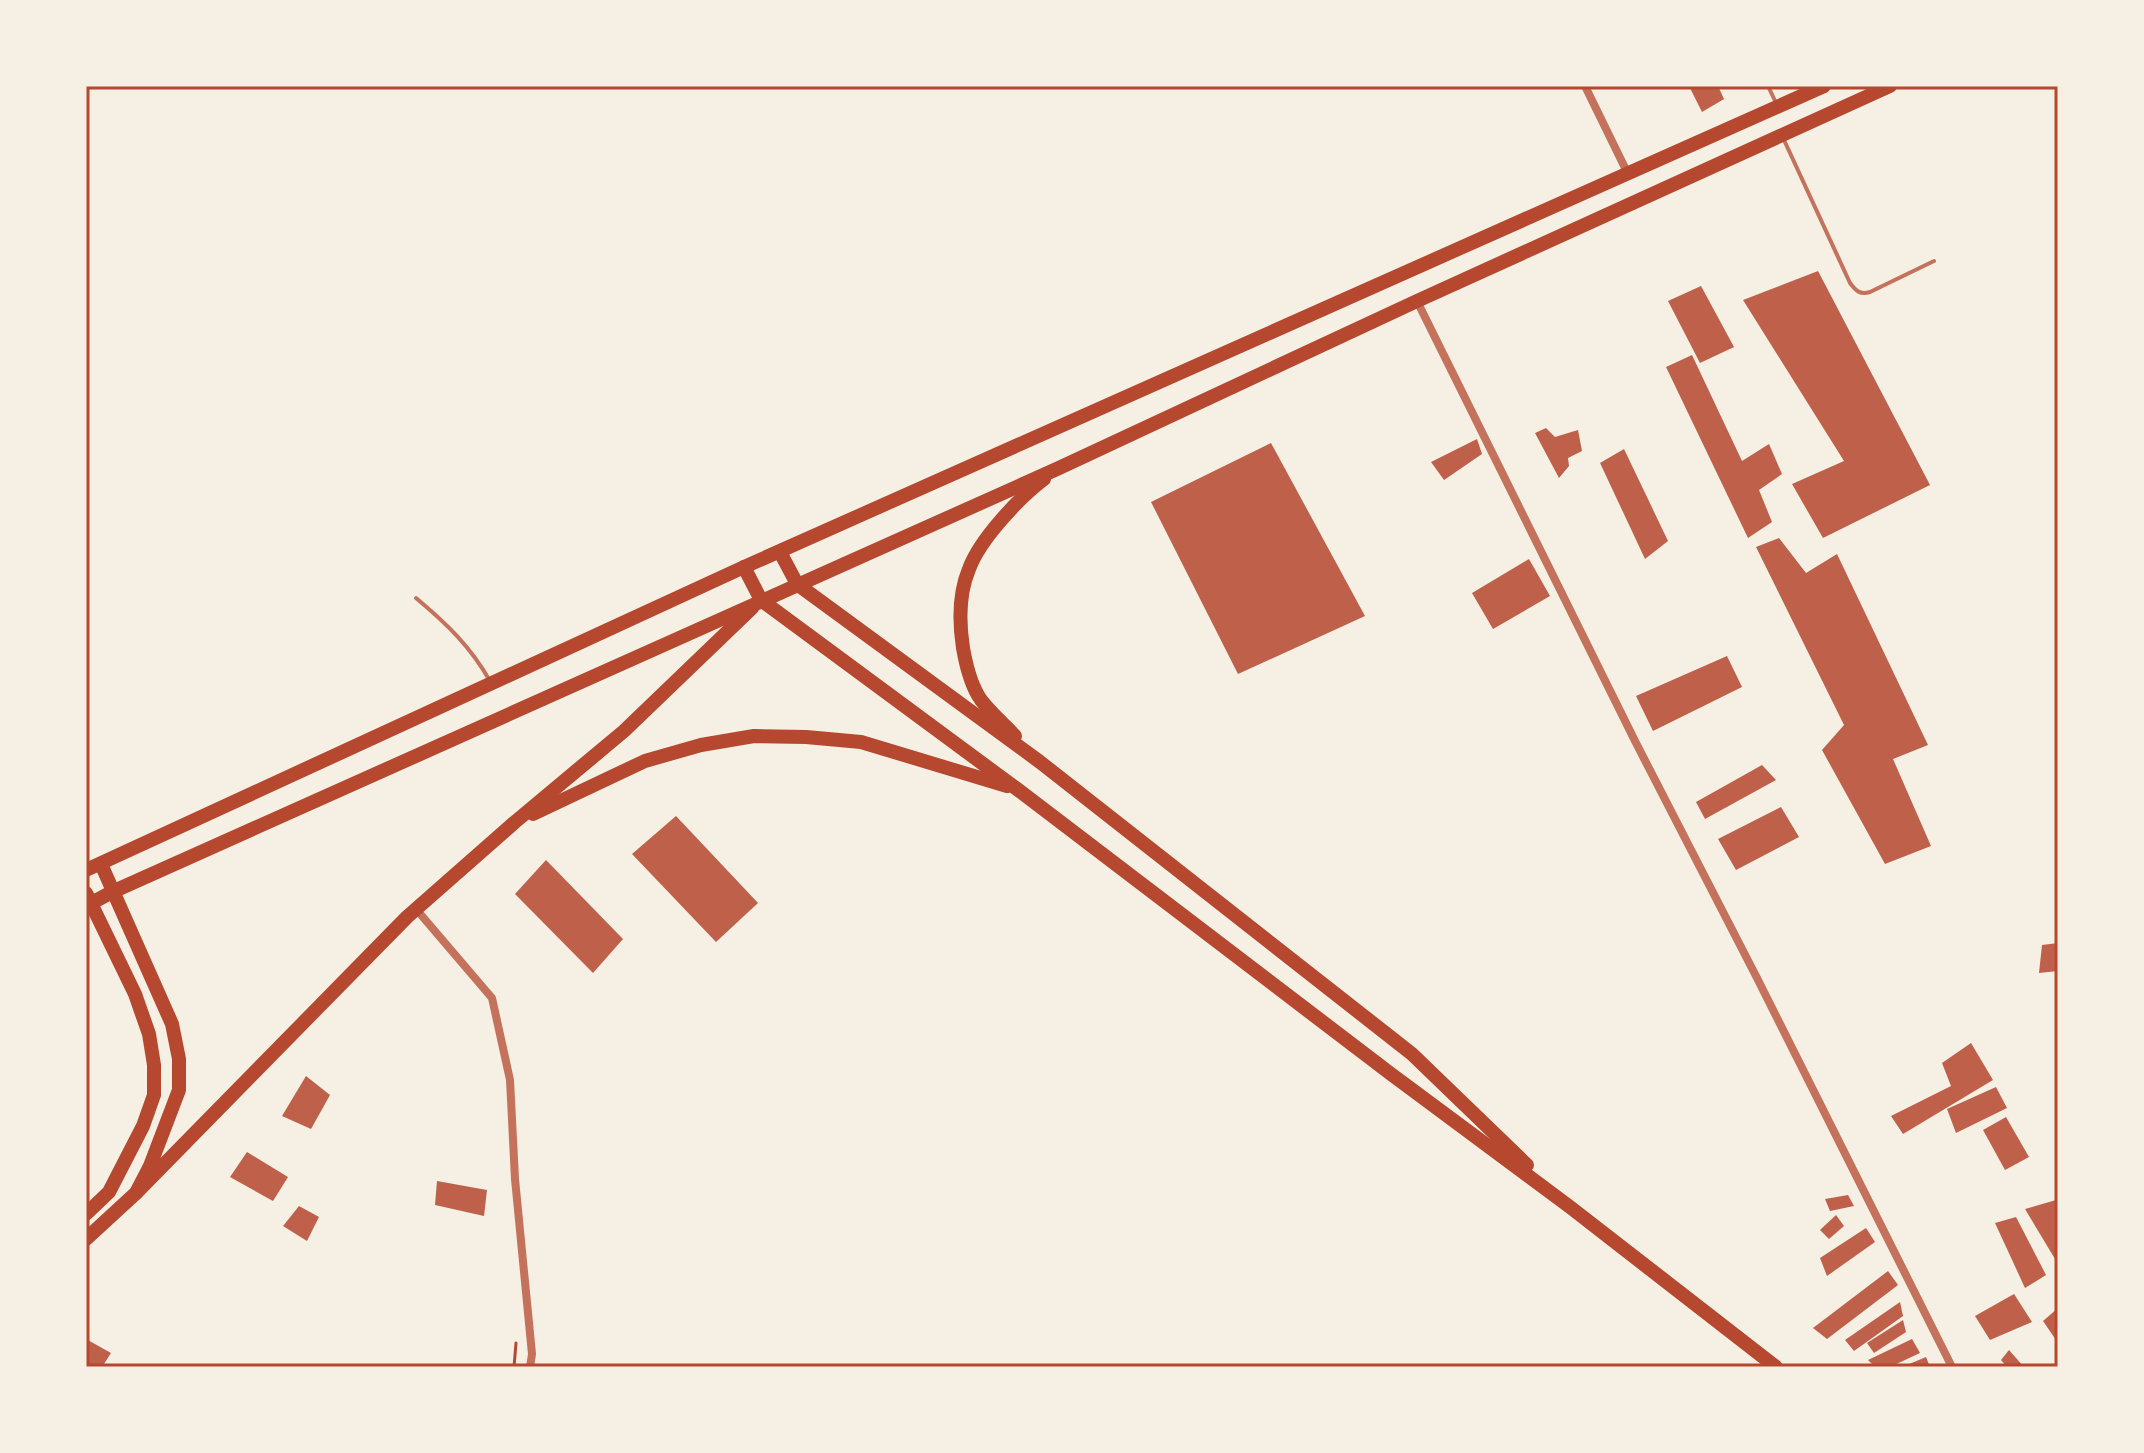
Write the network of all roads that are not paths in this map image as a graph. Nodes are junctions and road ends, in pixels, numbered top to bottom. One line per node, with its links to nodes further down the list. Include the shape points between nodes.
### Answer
1 (1585, 86): 7 (street)
2 (1768, 86): 5 (lane)
3 (1824, 86): 5 (highway)
4 (1890, 86): 6 (highway)
5 (1778, 107): 7 (highway)
6 (1782, 135): 8 (lane, via 1856,292 1870,292); 9 (highway)
7 (1628, 174): 11 (highway)
8 (1934, 261)
9 (1417, 301): 10 (highway); 31 (street)
10 (1059, 468): 13 (highway); 17 (highway, via 1003,519 979,550 963,592 960,626 965,663 980,698)
11 (780, 552): 12 (highway); 13 (highway)
12 (744, 567): 15 (highway); 16 (highway)
13 (797, 584): 15 (highway); 17 (highway)
14 (416, 598): 16 (lane, via 449,626)
15 (761, 600): 18 (highway); 19 (highway, via 624,731); 22 (highway)
16 (492, 683): 20 (highway)
17 (1040, 762): 26 (highway, via 1412,1054)
18 (1017, 789): 19 (highway, via 861,742 754,736 645,761); 26 (highway)
19 (515, 822): 24 (highway)
20 (101, 864): 21 (highway); 22 (highway)
21 (86, 870)
22 (112, 892): 23 (highway); 25 (highway, via 172,1024 179,1059 179,1090)
23 (88, 901): 27 (highway, via 149,1034 154,1095 109,1192)
24 (416, 909): 25 (highway); 29 (street, via 492,998 510,1080)
25 (136, 1193): 28 (highway)
26 (1570, 1207): 30 (highway)
27 (86, 1214)
28 (86, 1239)
29 (530, 1367)
30 (1776, 1367)
31 (1952, 1367)

